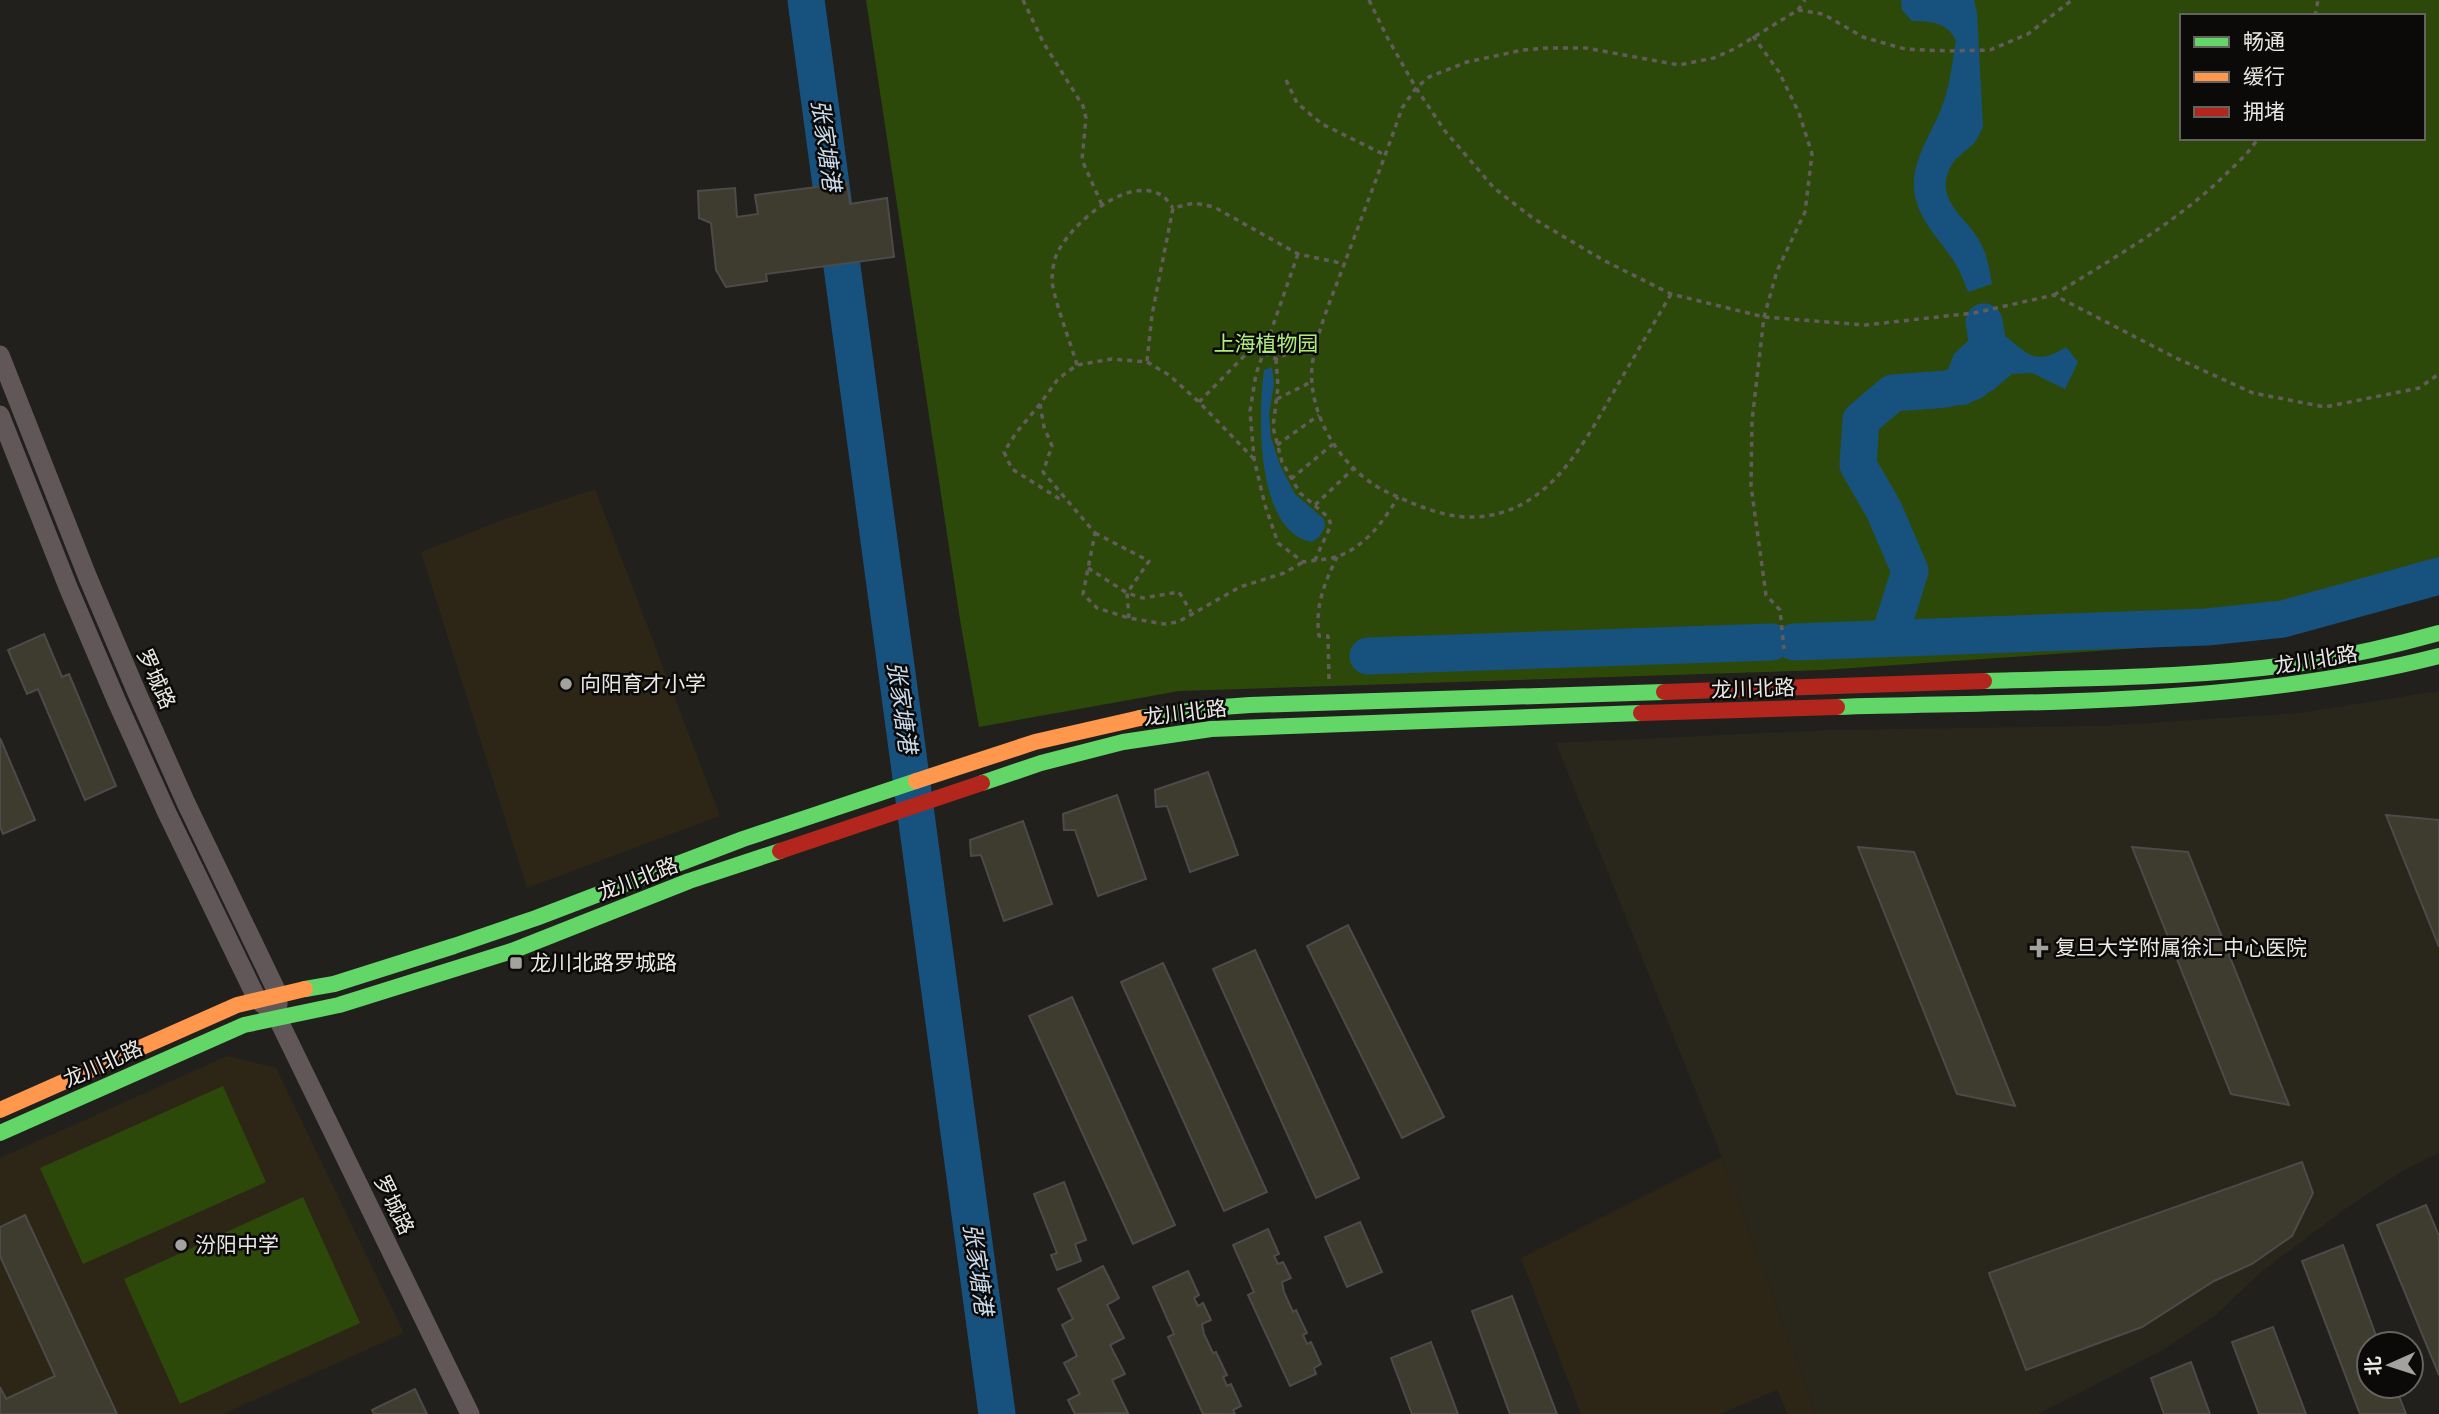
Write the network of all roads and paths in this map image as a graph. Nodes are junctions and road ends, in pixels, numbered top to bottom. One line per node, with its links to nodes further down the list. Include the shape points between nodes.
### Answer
1 (1023, 0): 11 (path, via 1083,106 1082,160)
2 (1369, 0): 8 (path)
3 (1805, 0): 5 (path)
4 (2072, 0): 5 (path, via 2028,34 1990,50 1905,49 1863,37 1824,14)
5 (1798, 10): 6 (path)
6 (1754, 36): 8 (path, via 1714,58 1679,65 1586,48 1523,50 1468,62 1429,77); 17 (path, via 1799,113 1812,155 1805,212 1777,271)
7 (1286, 80): 10 (path, via 1297,103 1322,124)
8 (1416, 88): 10 (path, via 1402,108); 15 (path, via 1445,131 1494,188 1534,219)
9 (2257, 140): 16 (path, via 2214,186 2170,222)
10 (1385, 155): 14 (path)
11 (1102, 205): 12 (path, via 1127,193 1146,191 1163,196); 23 (path, via 1070,234 1055,257 1052,281)
12 (1173, 208): 13 (path, via 1194,202 1214,207); 22 (path)
13 (1298, 254): 14 (path); 19 (path)
14 (1345, 264): 18 (path)
15 (1671, 294): 17 (path); 36 (path, via 1578,451 1556,479 1530,501 1498,514 1471,517 1440,513)
16 (2054, 295): 17 (path, via 1974,313 1877,324); 24 (path, via 2253,393 2325,407 2419,388)
17 (1764, 317): 48 (path, via 1752,421 1751,486 1766,595 1780,610)
18 (1317, 340): 21 (path); 25 (path)
19 (1264, 352): 21 (path); 27 (path, via 1253,347); 33 (path, via 1250,411)
20 (0, 355): 51 (street, 罗城路, via 137,693)
21 (1276, 359): 26 (path)
22 (1147, 362): 23 (path, via 1112,359); 27 (path, via 1169,374)
23 (1077, 365): 28 (path)
24 (2439, 374)
25 (1311, 382): 26 (path); 30 (path)
26 (1277, 399): 32 (path, via 1273,426)
27 (1199, 402): 33 (path)
28 (1040, 404): 37 (path, via 1052,446 1043,472); 37 (path, via 1004,452 1012,469)
29 (0, 415): 52 (street, 罗城路, via 123,714)
30 (1319, 415): 31 (path); 32 (path)
31 (1333, 444): 34 (path); 35 (path)
32 (1277, 445): 35 (path)
33 (1254, 460): 42 (path, via 1278,542)
34 (1355, 467): 36 (path, via 1375,486); 38 (path)
35 (1291, 479): 38 (path)
36 (1398, 497): 40 (path, via 1384,520 1361,543)
37 (1065, 498): 39 (path)
38 (1315, 505): 41 (path, via 1331,525)
39 (1096, 533): 43 (path); 44 (path, via 1149,561)
40 (1337, 557): 41 (path); 50 (path, via 1317,615 1319,636 1328,636)
41 (1315, 560): 42 (path)
42 (1303, 562): 45 (path)
43 (1088, 568): 44 (path); 46 (path, via 1083,594 1097,608)
44 (1127, 593): 45 (path, via 1143,598 1179,592); 46 (path)
45 (1191, 612): 46 (path, via 1178,622 1164,624)
46 (1129, 618)
47 (2439, 633): 51 (street, 龙川北路, via 2302,663 2176,674 1209,708 1106,724 1035,742 681,861 454,946 334,984)
48 (1784, 649)
49 (2439, 656): 53 (street, 龙川北路, via 2292,687 2154,697 1211,729 1097,748 689,881 512,951 340,1005)
50 (1329, 680)
51 (278, 994): 52 (street, 龙川北路); 53 (street, 罗城路)
52 (257, 999): 53 (street, 罗城路); 54 (street, 龙川北路, via 213,1014)
53 (277, 1017): 55 (street, 龙川北路, via 222,1034); 56 (street, 罗城路)
54 (0, 1110)
55 (0, 1133)
56 (470, 1414)

